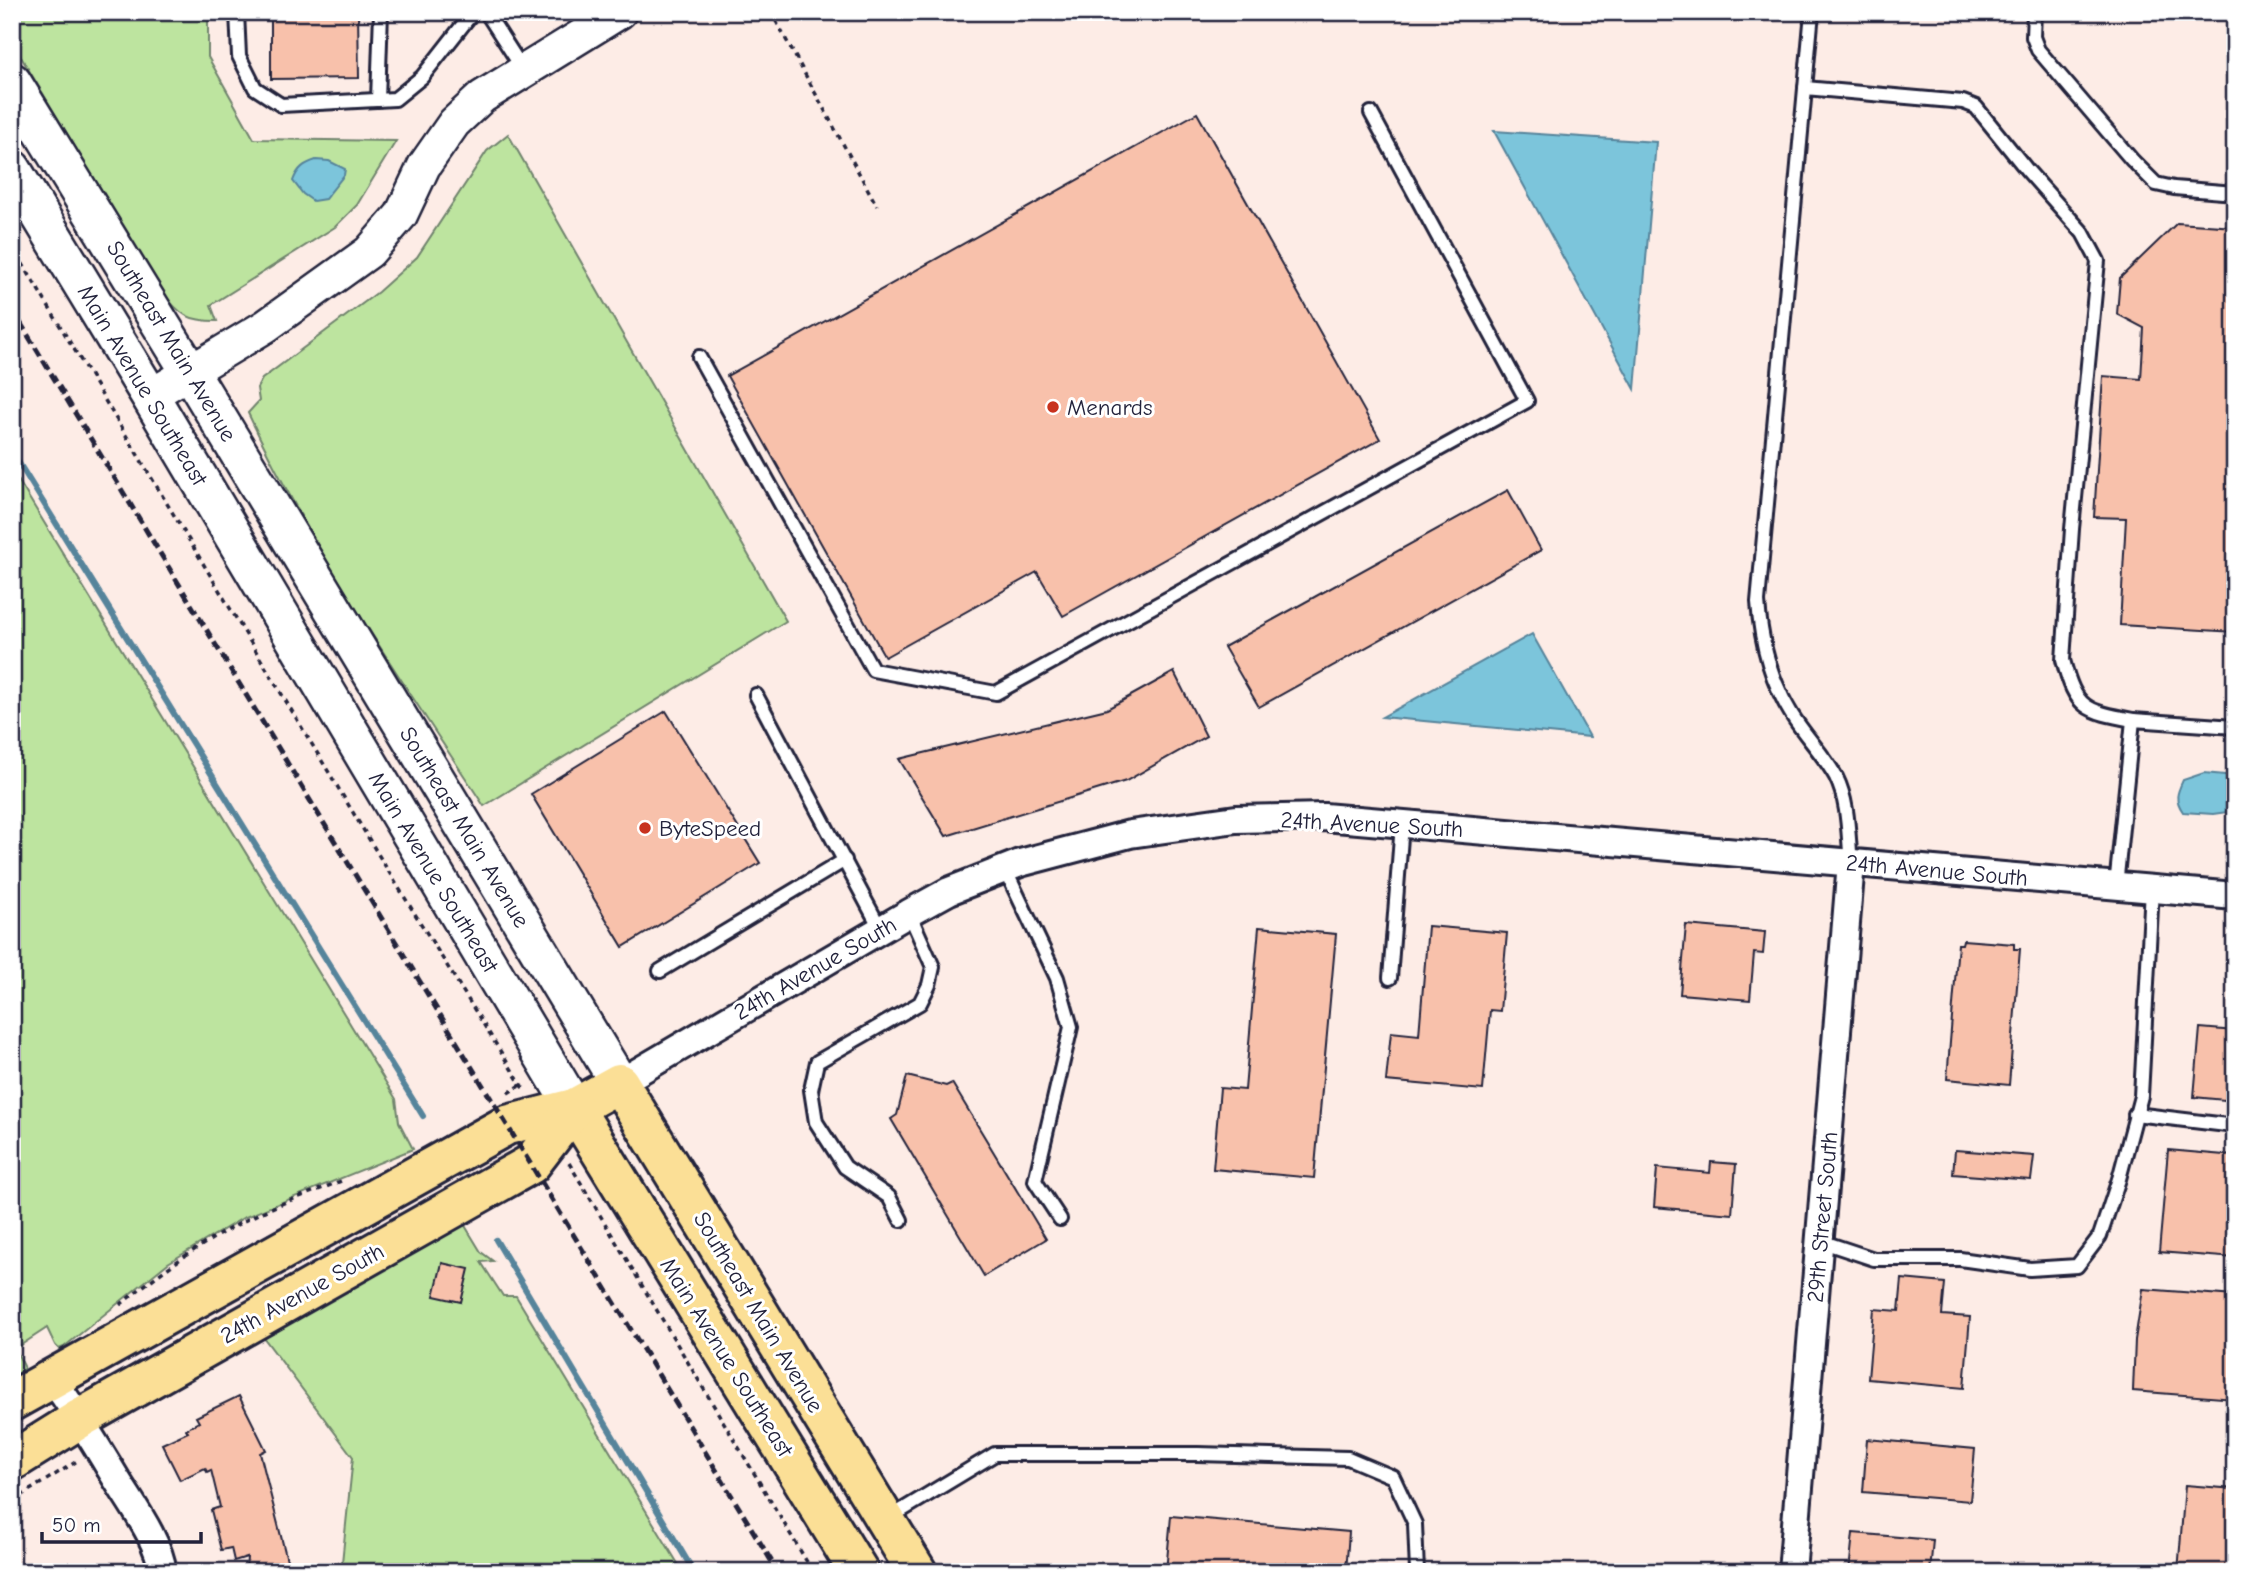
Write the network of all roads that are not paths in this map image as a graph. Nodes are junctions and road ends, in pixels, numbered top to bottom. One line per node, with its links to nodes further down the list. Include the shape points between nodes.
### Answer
1 (237, 12): 11 (lane, via 239,56 255,88 281,105)
2 (381, 12): 11 (lane)
3 (473, 12): 11 (lane, via 422,78 395,99)
4 (486, 12): 8 (lane)
5 (620, 12): 8 (street)
6 (1812, 12): 10 (lane)
7 (2034, 12): 14 (lane, via 2033,37 2038,50 2156,184)
8 (524, 71): 16 (street, via 482,97 454,123 424,166 401,215 369,252 266,326)
9 (12, 82): 16 (main road, Southeast Main Avenue)
10 (1805, 88): 19 (lane, via 1954,101 1976,107 2082,233 2098,261 2063,660 2079,702 2098,713); 23 (lane, via 1758,602 1761,638 1772,676 1791,714 1836,777 1845,805)
11 (378, 100)
12 (1371, 113): 15 (lane, via 1527,401 996,692 873,670)
13 (12, 169): 17 (main road, Main Avenue Southeast)
14 (2235, 193)
15 (699, 357)
16 (190, 372): 17 (street); 32 (main road, Southeast Main Avenue)
17 (150, 396): 34 (main road, Main Avenue Southeast)
18 (756, 695): 22 (lane)
19 (2133, 720): 20 (lane); 25 (lane)
20 (2235, 727)
21 (1402, 824): 23 (street, 24th Avenue South); 24 (street, 24th Avenue South, via 1324,817 1236,819 1130,834); 31 (lane)
22 (845, 860): 29 (lane); 30 (lane)
23 (1851, 863): 25 (street, 24th Avenue South); 38 (street, 29th Street South)
24 (1005, 869): 28 (street, 24th Avenue South); 36 (lane, via 1057,978 1070,1027 1035,1181)
25 (2116, 886): 26 (street, 24th Avenue South)
26 (2152, 889): 27 (street, 24th Avenue South); 33 (lane, via 2141,1096)
27 (2235, 896)
28 (909, 913): 29 (street, 24th Avenue South); 37 (lane, via 933,967 920,1003 817,1062 811,1090 816,1122 845,1167 889,1197)
29 (880, 928): 32 (street, 24th Avenue South)
30 (660, 971)
31 (1390, 978)
32 (619, 1083): 34 (main road, 24th Avenue South); 43 (main road, Southeast Main Avenue)
33 (2135, 1114): 35 (lane); 38 (lane, via 2100,1236 2077,1266 2030,1269 1961,1259 1874,1259)
34 (556, 1120): 39 (main road, 24th Avenue South, via 507,1125); 41 (main road, 24th Avenue South, via 531,1164); 45 (main road, Main Avenue Southeast)
35 (2235, 1126)
36 (1060, 1219)
37 (901, 1220)
38 (1819, 1241): 48 (street, 29th Street South)
39 (52, 1379): 40 (main road, 24th Avenue South); 41 (street)
40 (12, 1401)
41 (90, 1433): 42 (main road, 24th Avenue South); 44 (street, via 145,1524)
42 (12, 1461)
43 (885, 1520): 46 (main road, Southeast Main Avenue); 47 (lane, via 995,1454 1348,1458 1393,1477 1415,1524)
44 (163, 1572)
45 (859, 1572)
46 (917, 1572)
47 (1417, 1572)
48 (1792, 1572)

